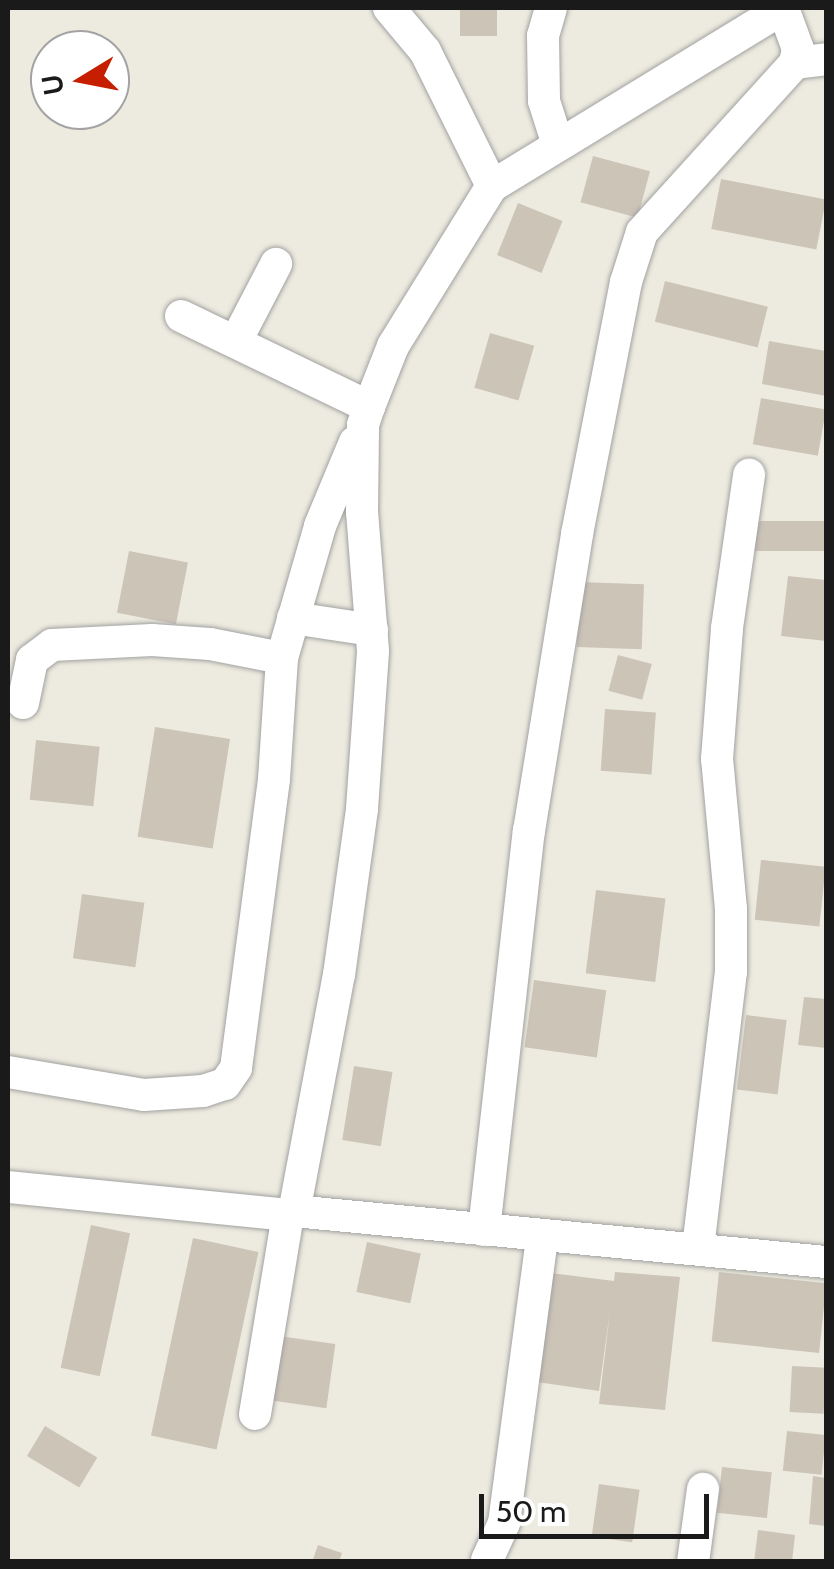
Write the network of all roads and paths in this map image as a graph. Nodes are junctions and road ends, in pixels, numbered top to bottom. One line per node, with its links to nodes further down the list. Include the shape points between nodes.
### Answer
1 (389, 8): 6 (street, via 424,51)
2 (551, 8): 5 (street, via 543,36 544,101)
3 (784, 8): 4 (street, via 798,49); 5 (street)
4 (811, 61): 19 (street, via 642,232 626,282 576,534 529,831)
5 (558, 145): 6 (street)
6 (492, 186): 10 (street, via 401,332)
7 (276, 264): 9 (street)
8 (181, 316): 9 (street)
9 (236, 342): 10 (street)
10 (366, 416): 12 (street, via 320,526); 13 (street, via 362,512)
11 (749, 476): 21 (street, via 717,759 731,972)
12 (293, 618): 13 (street); 14 (street)
13 (372, 630): 18 (street, via 362,809 339,976)
14 (282, 658): 15 (street, via 152,640 52,646 32,660); 16 (street, via 274,780 236,1068 225,1084 144,1095)
15 (23, 703)
16 (8, 1072)
17 (8, 1187): 18 (street)
18 (291, 1213): 19 (street); 23 (street)
19 (484, 1230): 20 (street)
20 (542, 1237): 21 (street); 25 (street, via 504,1523)
21 (698, 1248): 22 (street)
22 (826, 1262)
23 (256, 1414)
24 (703, 1489): 26 (street)
25 (487, 1560)
26 (693, 1562)

